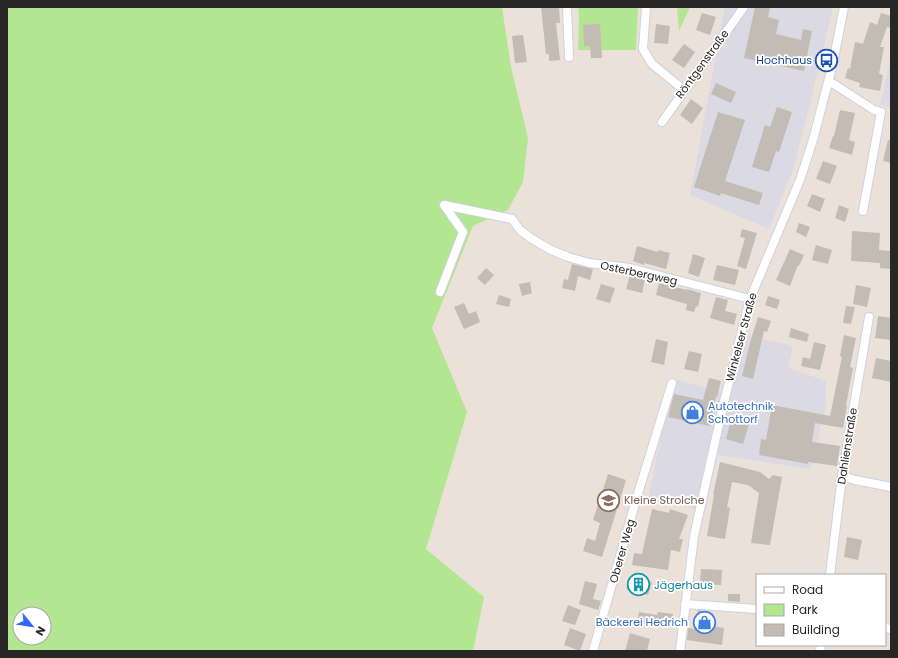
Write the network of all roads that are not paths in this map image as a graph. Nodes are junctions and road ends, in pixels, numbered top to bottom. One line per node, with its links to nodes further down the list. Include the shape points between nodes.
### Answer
1 (567, 7): 5 (street)
2 (646, 7): 7 (street, via 643,49 652,64)
3 (744, 7): 7 (street, Röntgenstraße)
4 (844, 7): 6 (street, Winkelser Straße)
5 (569, 58)
6 (829, 81): 9 (street, via 881,112); 11 (street, Winkelser Straße, via 800,180)
7 (684, 90): 8 (street, Röntgenstraße)
8 (662, 122)
9 (863, 211)
10 (440, 292): 11 (street, Osterbergweg, via 463,232 444,205 512,219 520,230 532,239 568,257 630,268)
11 (750, 299): 17 (street, Winkelser Straße, via 724,400 694,536)
12 (869, 317): 14 (street, Dahlienstraße)
13 (672, 383): 19 (street, Oberer Weg)
14 (842, 476): 15 (street); 16 (street, Dahlienstraße)
15 (891, 487)
16 (830, 574)
17 (685, 604): 18 (street); 20 (street, Winkelser Straße)
18 (756, 609)
19 (593, 651)
20 (680, 651)

